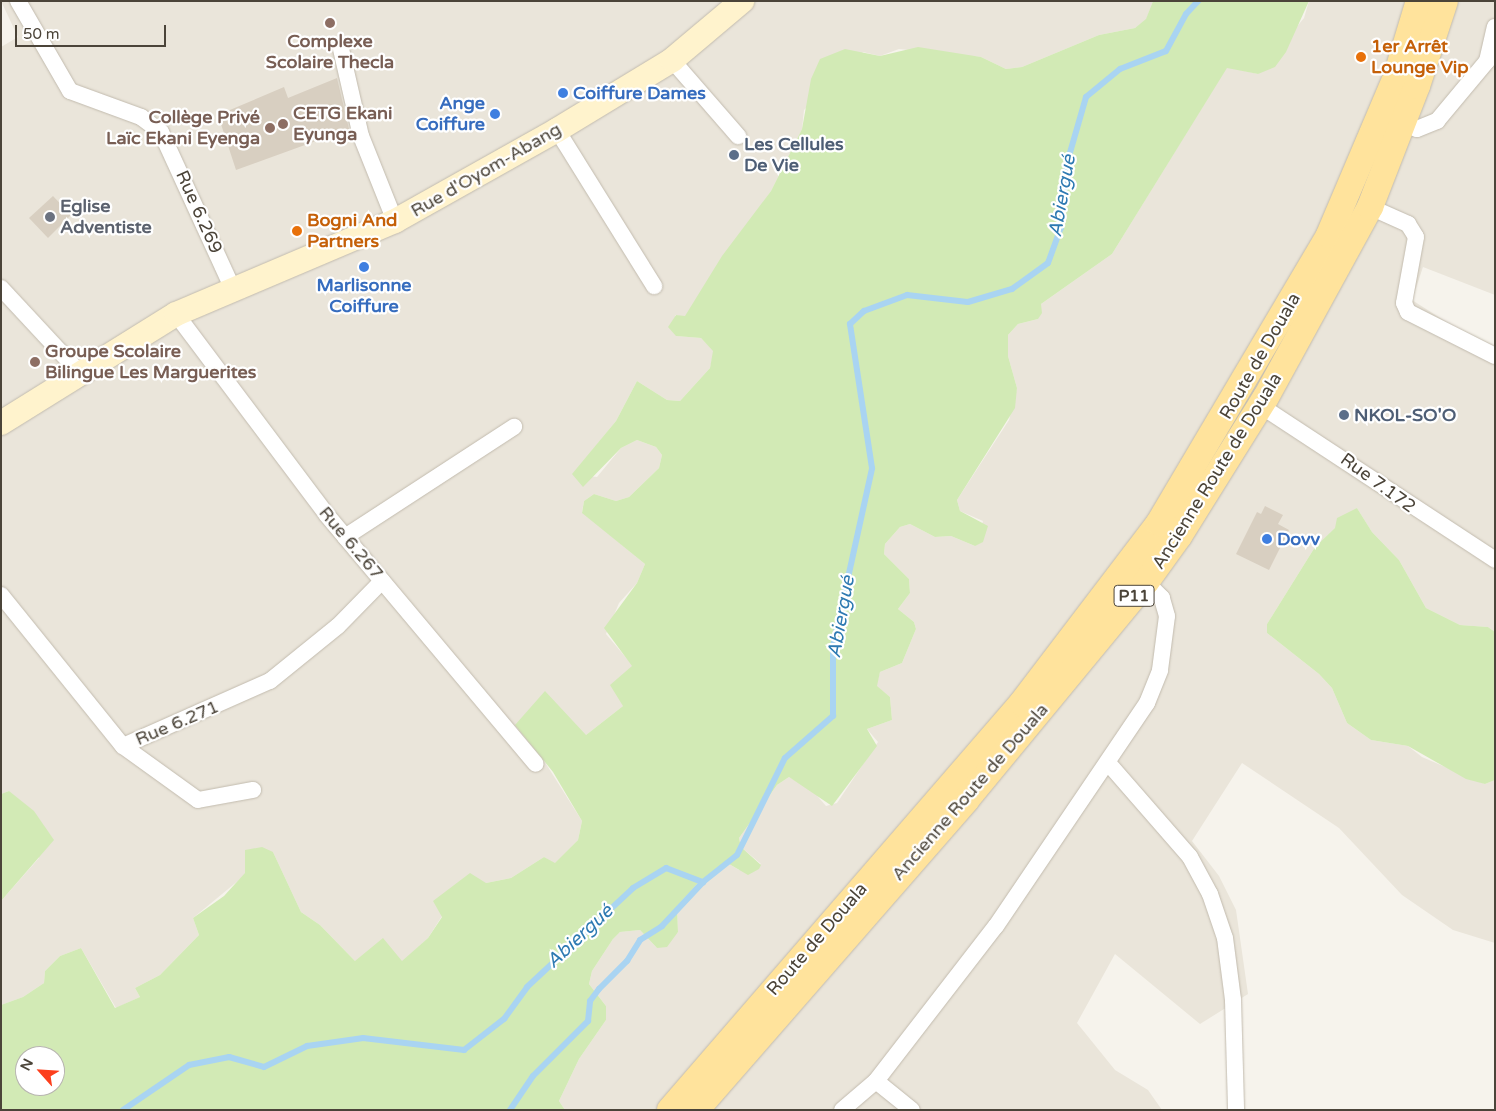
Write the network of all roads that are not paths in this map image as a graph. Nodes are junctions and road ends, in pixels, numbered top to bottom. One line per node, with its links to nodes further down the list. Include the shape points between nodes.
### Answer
1 (18, 1): 15 (street, Rue 6.269, via 70,91 141,117 161,132)
2 (742, 1): 7 (main road, Rue d'Oyom-Abang)
3 (1419, 1): 22 (main road, Route de Douala / P11, via 1396,77 1329,235)
4 (1445, 1): 8 (main road, Ancienne Route de Douala / P11)
5 (1495, 27): 8 (street, via 1487,61 1438,121 1417,128)
6 (341, 49): 12 (street, via 369,161)
7 (672, 60): 9 (main road, Rue d'Oyom-Abang); 10 (street)
8 (1404, 122): 11 (main road, Ancienne Route de Douala / P11)
9 (557, 130): 12 (main road, Rue d'Oyom-Abang); 13 (street)
10 (738, 136)
11 (1370, 207): 17 (street, via 1408,224 1416,237 1404,303 1408,312); 19 (main road, Ancienne Route de Douala / P11)
12 (395, 221): 15 (main road, Rue d'Oyom-Abang)
13 (654, 286)
14 (1, 288): 18 (street)
15 (234, 288): 16 (main road, Rue d'Oyom-Abang)
16 (176, 314): 18 (main road, Rue d'Oyom-Abang); 23 (street, Rue 6.267)
17 (1495, 356)
18 (79, 372): 20 (main road, Rue d'Oyom-Abang)
19 (1261, 406): 22 (main road, Ancienne Route de Douala / P11); 24 (street, Rue 7.172)
20 (1, 423)
21 (514, 427): 23 (street)
22 (1169, 529): 26 (main road, Ancienne Route de Douala / P11); 33 (main road, Route de Douala / P11)
23 (345, 537): 25 (street, Rue 6.267)
24 (1495, 560)
25 (382, 581): 28 (street, Rue 6.271, via 338,626 270,681); 29 (street, Rue 6.267)
26 (1146, 582): 30 (street, via 1162,598 1167,616 1160,670 1147,703); 34 (main road, Ancienne Route de Douala / P11, via 966,800)
27 (1, 595): 28 (street, Rue 6.271)
28 (123, 746): 31 (street, via 198,800)
29 (536, 764)
30 (1109, 764): 32 (street, via 996,926); 37 (street, via 1190,857 1210,894 1225,938 1233,1000)
31 (253, 790)
32 (876, 1081): 35 (street); 36 (street)
33 (670, 1110)
34 (696, 1110)
35 (842, 1110)
36 (912, 1110)
37 (1236, 1110)

